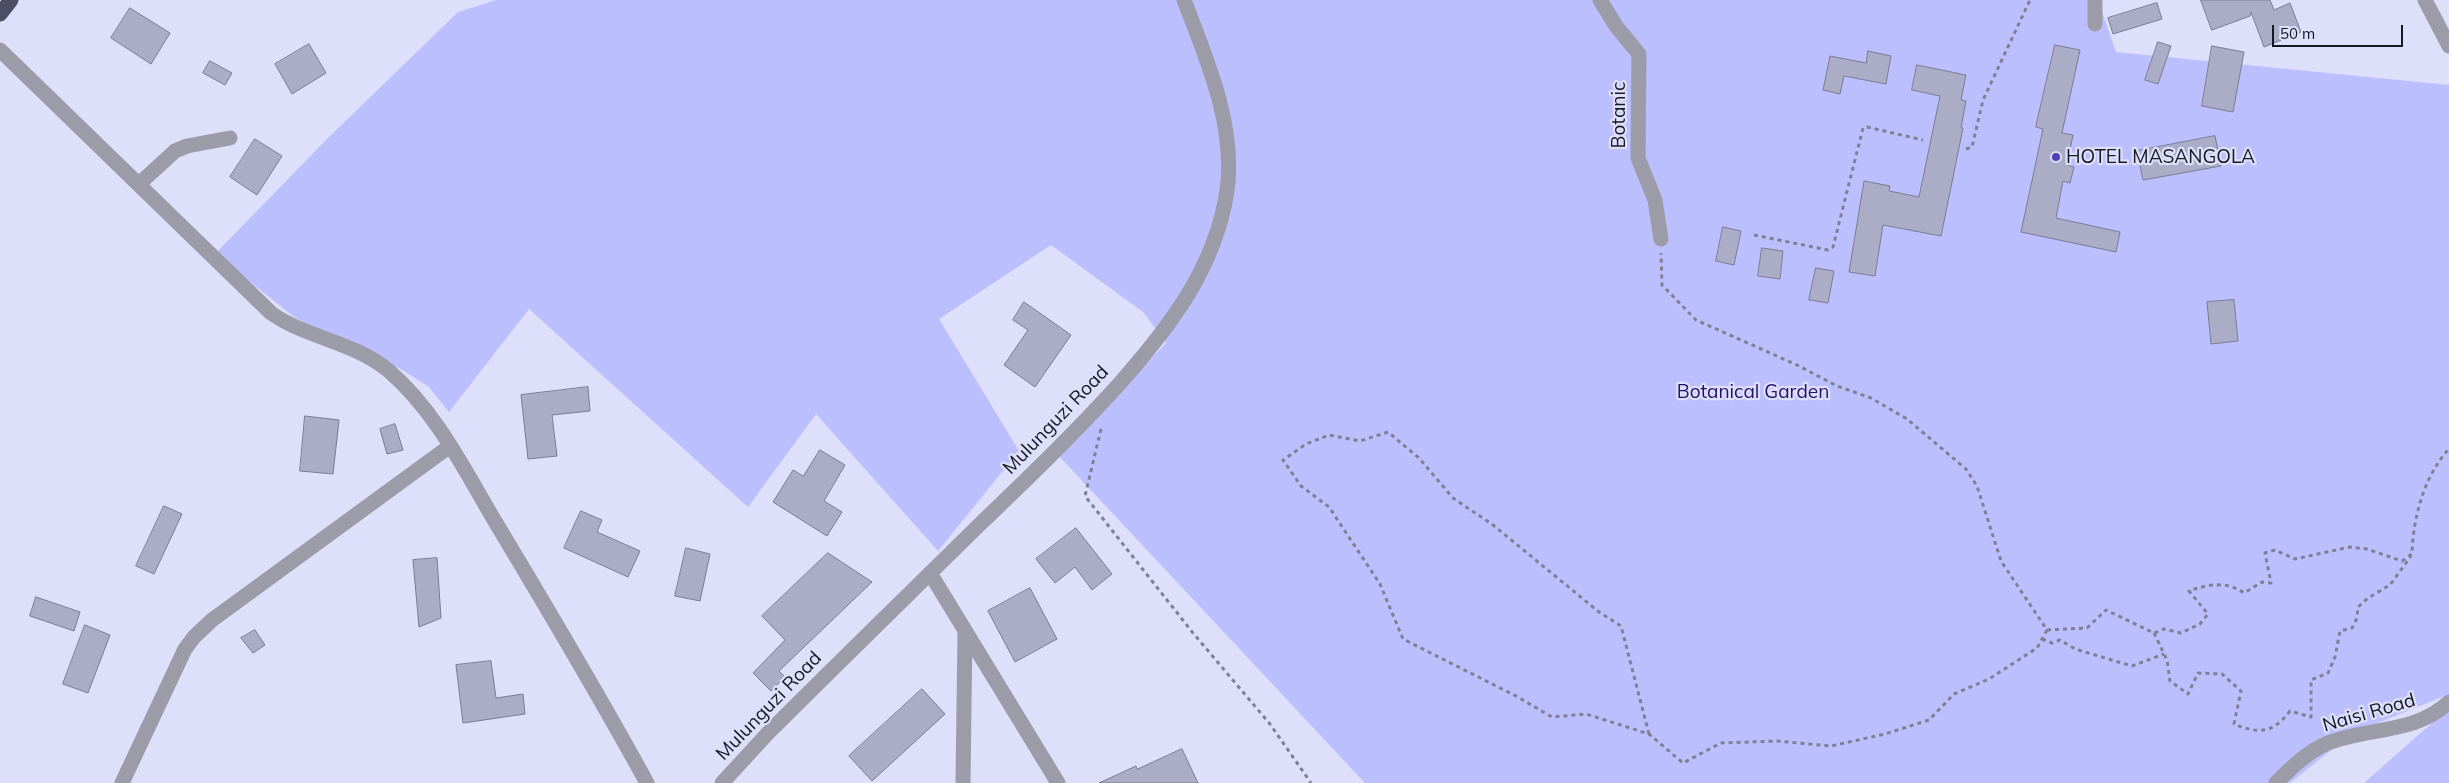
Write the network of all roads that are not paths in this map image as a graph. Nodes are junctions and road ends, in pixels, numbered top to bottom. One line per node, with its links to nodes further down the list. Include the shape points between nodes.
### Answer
1 (11, 0): 6 (highway)
2 (1184, 0): 14 (street, Mulunguzi Road, via 1209,65 1227,142 1227,190 1217,236 1206,262 1187,300 1159,339 1120,383)
3 (1600, 0): 12 (street, Botanic, via 1639,54 1638,158 1655,200)
4 (2095, 0): 7 (street)
5 (2425, 0): 8 (street)
6 (0, 14)
7 (2095, 24)
8 (2449, 46)
9 (0, 50): 11 (street)
10 (230, 138): 11 (street, via 187,146 175,152)
11 (139, 184): 13 (street, via 271,313 289,325 365,356 387,370 409,391)
12 (1661, 239)
13 (450, 446): 17 (street, via 212,620 194,637 185,649); 18 (street, via 596,689)
14 (930, 573): 15 (street); 19 (street, Mulunguzi Road, via 768,733)
15 (965, 631): 20 (street); 21 (street)
16 (2449, 702): 22 (street, Naisi Road, via 2422,721 2326,744 2309,754)
17 (122, 783)
18 (647, 783)
19 (722, 783)
20 (963, 783)
21 (1058, 783)
22 (2276, 783)

